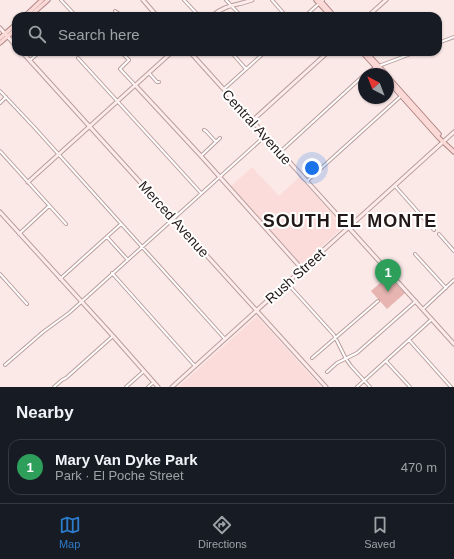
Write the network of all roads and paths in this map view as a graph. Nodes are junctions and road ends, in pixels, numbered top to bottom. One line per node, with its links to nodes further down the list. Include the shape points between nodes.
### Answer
1 (42, 0): 12 (main road)
2 (48, 0): 13 (main road)
3 (61, 0): 14 (street)
4 (143, 0): 15 (street)
5 (184, 0): 16 (street)
6 (226, 0): 11 (street)
7 (252, 0): 11 (street)
8 (272, 0): 19 (street)
9 (386, 0): 23 (street)
10 (320, 1): 20 (street); 21 (main road); 22 (main road)
11 (231, 5): 17 (street); 18 (street)
12 (29, 12)
13 (34, 12)
14 (72, 12)
15 (153, 12)
16 (195, 12)
17 (217, 12)
18 (237, 12)
19 (282, 12)
20 (309, 12)
21 (328, 12)
22 (330, 12)
23 (375, 12)
24 (0, 28): 27 (street)
25 (12, 28): 27 (main road)
26 (12, 31): 27 (main road)
27 (6, 35): 29 (main road); 30 (street); 32 (main road)
28 (454, 37): 31 (street)
29 (0, 38)
30 (12, 42)
31 (442, 42)
32 (0, 43)
33 (26, 56): 45 (street, Merced Avenue)
34 (36, 56): 45 (street)
35 (126, 56): 52 (street, via 130,60 120,69)
36 (168, 56): 48 (street)
37 (193, 56): 54 (street, Central Avenue)
38 (235, 56): 47 (street)
39 (261, 56): 47 (street)
40 (324, 56): 60 (street)
41 (366, 56): 46 (main road)
42 (369, 56): 46 (main road)
43 (406, 56): 46 (street)
44 (78, 58): 58 (street)
45 (30, 61): 61 (street, Merced Avenue)
46 (377, 67)
47 (246, 69): 54 (street)
48 (149, 73): 50 (street); 52 (street)
49 (358, 81): 69 (street)
50 (159, 82)
51 (394, 85): 56 (main road)
52 (136, 86): 58 (street); 72 (street)
53 (394, 87): 56 (main road)
54 (223, 90): 60 (street, Central Avenue)
55 (0, 91): 57 (street)
56 (402, 95): 67 (main road); 74 (street)
57 (6, 97): 59 (street); 71 (street)
58 (118, 102): 61 (street); 77 (street)
59 (0, 103)
60 (252, 121): 64 (street, Central Avenue)
61 (90, 127): 71 (street); 80 (street, Merced Avenue)
62 (204, 130): 66 (street)
63 (454, 132): 67 (street, Rush Street)
64 (265, 136): 69 (street, Central Avenue); 73 (street)
65 (220, 138): 66 (street)
66 (216, 142): 72 (street)
67 (444, 142): 70 (main road); 76 (street, Rush Street)
68 (0, 151): 75 (street)
69 (280, 152): 74 (street, Central Avenue)
70 (454, 152)
71 (59, 155): 75 (street); 82 (street)
72 (201, 156): 73 (street)
73 (219, 177): 77 (street); 92 (street)
74 (307, 181): 83 (street, Central Avenue)
75 (28, 182): 78 (street)
76 (394, 186): 83 (street, Rush Street); 84 (street)
77 (202, 193): 80 (street)
78 (50, 206): 81 (street); 85 (street)
79 (0, 212): 85 (street)
80 (173, 218): 88 (street); 104 (street, Merced Avenue)
81 (66, 224)
82 (121, 224): 87 (street); 88 (street)
83 (348, 228): 92 (street, Rush Street); 101 (street, Central Avenue)
84 (434, 230)
85 (19, 234): 95 (street)
86 (438, 234): 89 (street)
87 (107, 237): 91 (street); 95 (street)
88 (142, 246): 91 (street); 108 (street)
89 (454, 251)
90 (415, 254): 98 (street)
91 (127, 259): 93 (street)
92 (302, 269): 97 (street, Rush Street)
93 (112, 273): 99 (street); 115 (street)
94 (0, 274): 102 (street)
95 (60, 279): 99 (street)
96 (454, 280): 98 (street)
97 (287, 283): 104 (street, Rush Street); 107 (street)
98 (446, 288): 103 (street)
99 (81, 301): 106 (street); 114 (street)
100 (378, 301): 107 (street)
101 (416, 301): 103 (street, Central Avenue); 112 (street, via 357,353)
102 (27, 304)
103 (423, 309): 105 (street, Central Avenue)
104 (257, 310): 108 (street, Rush Street); 120 (street, Merced Avenue)
105 (432, 319): 109 (street); 110 (street, Central Avenue)
106 (113, 336): 116 (street); 121 (street)
107 (336, 338): 111 (street); 112 (street)
108 (225, 339): 115 (street, Rush Street)
109 (409, 340): 113 (street); 130 (street)
110 (453, 341)
111 (312, 358)
112 (346, 359): 117 (street); 118 (street)
113 (386, 361): 118 (street); 129 (street)
114 (5, 366)
115 (195, 366): 125 (street, Rush Street)
116 (144, 371): 119 (street); 122 (street)
117 (327, 372)
118 (364, 380): 127 (street); 128 (street)
119 (154, 382): 123 (street); 124 (street)
120 (325, 386): 126 (street)
121 (54, 387)
122 (126, 387)
123 (148, 387)
124 (158, 387)
125 (172, 387)
126 (320, 387)
127 (357, 387)
128 (370, 387)
129 (410, 387)
130 (452, 387)

